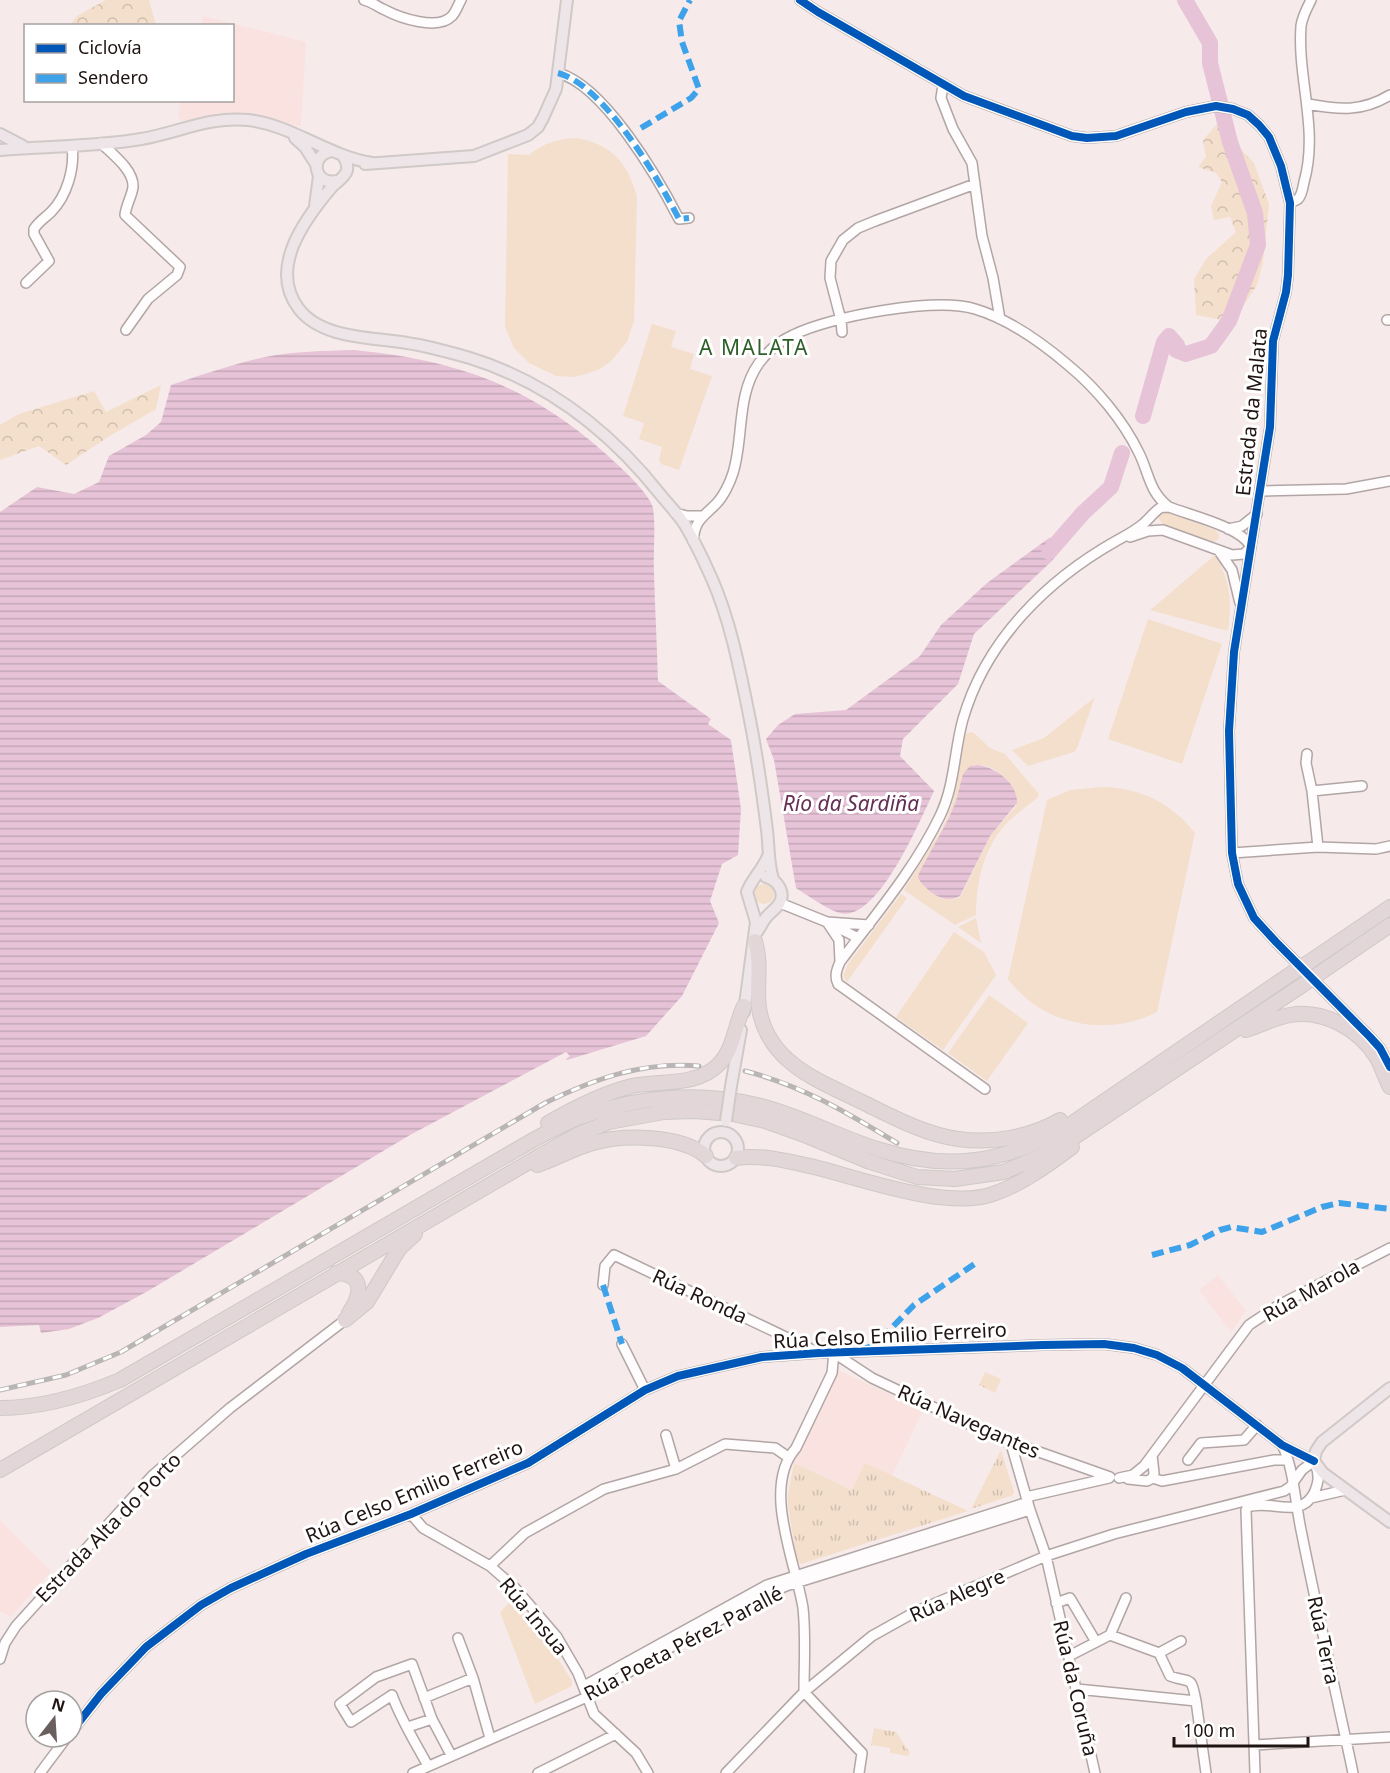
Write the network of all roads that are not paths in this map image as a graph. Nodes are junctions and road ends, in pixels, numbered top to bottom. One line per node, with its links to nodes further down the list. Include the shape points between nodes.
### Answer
1 (364, 0): 2 (street, via 383,10 431,24 451,17)
2 (462, 0)
3 (567, 0): 6 (main road)
4 (800, 0): 7 (street, Estrada da Malata)
5 (1311, 0): 9 (street, via 1301,24)
6 (558, 73): 17 (main road, via 549,107 538,127 528,135 474,156); 24 (street, via 584,87 601,104 647,160 679,219)
7 (943, 85): 21 (street, via 941,98 972,163); 22 (street, Estrada da Malata, via 1058,131 1087,138 1116,136 1216,106 1233,109 1248,115 1269,137)
8 (1390, 95): 9 (street, via 1357,108)
9 (1308, 104): 22 (street, via 1307,173 1301,194)
10 (286, 131): 12 (main road, via 257,121 223,120 144,139); 16 (main road); 18 (main road, via 302,143)
11 (0, 134): 14 (main road)
12 (101, 143): 13 (main road); 28 (street, via 127,170 132,182 125,215 180,267 177,275 148,299)
13 (72, 146): 14 (main road); 25 (street, via 73,166 60,199 34,229 48,261)
14 (29, 148): 15 (main road)
15 (0, 150)
16 (338, 154): 17 (main road); 18 (main road, via 321,156); 19 (main road, via 347,165)
17 (372, 163): 19 (main road)
18 (318, 171): 20 (main road, via 328,182); 23 (main road, via 318,196)
19 (346, 173): 20 (main road)
20 (337, 181): 23 (main road)
21 (975, 184): 26 (street); 27 (street, via 858,228 843,240 831,261 830,278)
22 (1290, 203): 31 (street, Estrada da Malata, via 1287,284 1273,341 1270,427)
23 (312, 214): 33 (main road, via 294,242 286,270 288,290 307,318 328,329 453,353 545,390 621,448)
24 (689, 218)
25 (27, 283)
26 (1000, 319): 27 (street, via 975,309 949,305 860,314); 32 (street, via 1057,356 1101,398 1134,444 1154,494)
27 (841, 320): 29 (street); 35 (street, via 793,335 758,364 746,390 733,473 720,499)
28 (126, 330)
29 (842, 332)
30 (1390, 482): 31 (street, via 1346,489)
31 (1261, 491): 34 (street, Estrada da Malata)
32 (1169, 507): 36 (street); 38 (street, via 1160,508 1140,527)
33 (675, 513): 35 (street); 37 (main road)
34 (1257, 514): 36 (street, via 1242,526); 39 (street, Estrada da Malata)
35 (702, 516): 37 (street)
36 (1228, 529): 39 (street, via 1247,539)
37 (693, 541): 48 (main road, via 725,613 735,653 748,712)
38 (1111, 544): 40 (street, via 1163,530); 55 (street, via 1045,590 994,652 963,717 944,808 915,862)
39 (1251, 547): 40 (street, via 1241,555); 41 (street, Estrada da Malata)
40 (1219, 551): 41 (street, via 1232,570)
41 (1241, 607): 47 (street, Estrada da Malata, via 1229,731)
42 (1307, 754): 44 (street)
43 (1362, 786): 44 (street)
44 (1312, 791): 46 (street)
45 (1390, 846): 46 (street)
46 (1318, 847): 47 (street)
47 (1232, 854): 62 (street, Estrada da Malata, via 1238,884 1254,918 1380,1048)
48 (768, 856): 49 (main road); 50 (main road)
49 (773, 879): 50 (main road); 52 (main road, via 782,892)
50 (755, 880): 51 (main road, via 747,892)
51 (752, 907): 52 (main road, via 761,912); 57 (main road)
52 (776, 907): 54 (street); 57 (main road)
53 (1390, 907): 63 (highway, bridge)
54 (826, 922): 55 (street); 58 (street); 59 (street, via 839,940)
55 (869, 925): 58 (street)
56 (1390, 925): 61 (highway, bridge)
57 (755, 938): 60 (main road); 63 (highway, via 759,958 758,1005 762,1022 777,1049 820,1081 928,1132 958,1139 1016,1136 1046,1128)
58 (858, 938): 59 (street)
59 (840, 962): 65 (street, via 838,984)
60 (744, 1006): 67 (main road, bridge); 71 (highway, via 729,1050 711,1072 687,1080 632,1086 596,1099 518,1139)
61 (1229, 1035): 64 (highway, via 1284,1016 1322,1017 1359,1036 1378,1059); 66 (highway)
62 (1390, 1067)
63 (1123, 1087): 71 (highway, via 1040,1142 1002,1155 959,1162 918,1160 886,1152 758,1105 696,1097 642,1100 576,1119)
64 (1390, 1088)
65 (985, 1089)
66 (1142, 1093): 69 (highway, via 1045,1166 1000,1192 972,1198 933,1197 798,1163 762,1157); 70 (highway, via 1041,1156 1004,1172 955,1179 917,1177 765,1121 694,1111 609,1122 579,1134)
67 (725, 1127): 68 (main road, via 709,1137 704,1146); 69 (main road, via 737,1142)
68 (706, 1156): 69 (main road, via 718,1166 728,1165); 70 (highway, via 679,1143 628,1138 594,1143)
69 (736, 1158)
70 (504, 1176): 72 (highway)
71 (430, 1199): 83 (highway, via 120,1380 71,1398)
72 (434, 1217): 74 (highway); 76 (highway, via 399,1249 367,1302)
73 (1390, 1248): 80 (street, Rúa Marola, via 1279,1305 1249,1325)
74 (336, 1273): 76 (highway, via 353,1277 359,1289 357,1301); 93 (highway)
75 (603, 1286): 78 (street, Rúa Ronda, via 605,1266 614,1255)
76 (345, 1320): 111 (street, Estrada Alta do Porto, via 230,1408 152,1476)
77 (622, 1344): 82 (street)
78 (819, 1353): 79 (street, Rúa Celso Emilio Ferreiro); 82 (street, Rúa Celso Emilio Ferreiro, via 762,1357 678,1376)
79 (834, 1353): 80 (street, Rúa Celso Emilio Ferreiro, via 1116,1344 1157,1355); 86 (street, Rúa Navegantes, via 872,1378); 88 (street, via 832,1373)
80 (1204, 1385): 84 (street, Rúa Celso Emilio Ferreiro); 94 (street, Rúa Marola, via 1152,1455)
81 (1390, 1388): 91 (main road, via 1322,1442)
82 (645, 1390): 103 (street, Rúa Celso Emilio Ferreiro, via 528,1463)
83 (0, 1408)
84 (1257, 1425): 87 (street, Rúa Celso Emilio Ferreiro); 89 (street, via 1244,1440 1201,1443)
85 (666, 1435): 92 (street)
86 (1011, 1444): 95 (street, Rúa Navegantes); 100 (street, Rúa da Coruña)
87 (1282, 1445): 90 (street); 91 (street, Rúa Celso Emilio Ferreiro)
88 (788, 1457): 92 (street, via 775,1448 725,1444); 107 (street, via 782,1481 782,1523)
89 (1188, 1460)
90 (1287, 1460): 94 (street, Rúa Navegantes, via 1162,1481); 96 (street)
91 (1314, 1461): 96 (street); 97 (main road); 98 (street, via 1319,1481)
92 (676, 1469): 106 (street, via 604,1489 525,1533)
93 (0, 1470)
94 (1146, 1473): 95 (street, Rúa Navegantes)
95 (1115, 1478): 100 (street, Rúa Navegantes)
96 (1293, 1483): 99 (street, Rúa Alegre, via 1284,1491); 101 (street, Rúa Terra)
97 (1345, 1490): 98 (street); 104 (main road)
98 (1311, 1498): 101 (street)
99 (1237, 1501): 102 (street); 105 (street, Rúa Alegre)
100 (1028, 1503): 105 (street, Rúa da Coruña); 107 (street, Rúa Poeta Pérez Parallé)
101 (1297, 1507): 102 (street, via 1255,1505); 131 (street, Rúa Terra)
102 (1246, 1510): 132 (street)
103 (411, 1514): 106 (street, Rúa Insua, via 423,1528); 125 (street, Rúa Celso Emilio Ferreiro, via 306,1554 201,1605 146,1647)
104 (1390, 1522)
105 (1046, 1556): 109 (street, Rúa da Coruña); 121 (street, Rúa Alegre, via 915,1612 872,1636)
106 (490, 1566): 119 (street, Rúa Insua, via 515,1588 557,1637)
107 (796, 1580): 119 (street, Rúa Poeta Pérez Parallé, via 767,1585); 121 (street, via 802,1608); 122 (street, Rúa Poeta Pérez Parallé)
108 (1126, 1598): 110 (street)
109 (1056, 1603): 114 (street, Rúa da Coruña, via 1070,1598); 116 (street, Rúa da Coruña)
110 (1110, 1635): 114 (street); 115 (street)
111 (4, 1636): 117 (street, Estrada Alta do Porto)
112 (458, 1638): 118 (street)
113 (1181, 1641): 115 (street)
114 (1096, 1642): 116 (street)
115 (1159, 1653): 124 (street, via 1170,1676 1186,1679 1193,1685)
116 (1069, 1656): 120 (street, Rúa da Coruña)
117 (0, 1659)
118 (473, 1678): 123 (street); 130 (street)
119 (584, 1686): 122 (street, Rúa Insua)
120 (1077, 1689): 124 (street); 143 (street, Rúa da Coruña)
121 (804, 1692): 136 (street, Rúa Alegre); 142 (street, via 862,1753)
122 (587, 1697): 128 (street, Rúa Insua, via 594,1714); 130 (street, Rúa Poeta Pérez Parallé)
123 (424, 1698): 126 (street); 127 (street, via 412,1664 376,1677 340,1704 351,1722 392,1695)
124 (1196, 1701): 144 (street)
125 (84, 1716)
126 (432, 1719): 127 (street); 134 (street)
127 (408, 1727): 135 (street)
128 (616, 1734): 140 (street); 141 (street, Rúa Insua, via 636,1753)
129 (1390, 1737): 131 (street)
130 (490, 1738): 134 (street, Rúa Poeta Pérez Parallé)
131 (1346, 1740): 132 (street); 146 (street, Rúa Terra)
132 (1254, 1745): 145 (street)
133 (58, 1749): 137 (street)
134 (451, 1755): 135 (street, Rúa Poeta Pérez Parallé)
135 (433, 1764): 138 (street, Rúa Poeta Pérez Parallé); 139 (street)
136 (730, 1772)
137 (40, 1773)
138 (413, 1773)
139 (441, 1773)
140 (538, 1773)
141 (648, 1773)
142 (859, 1773)
143 (1095, 1773)
144 (1206, 1773)
145 (1255, 1773)
146 (1353, 1773)

